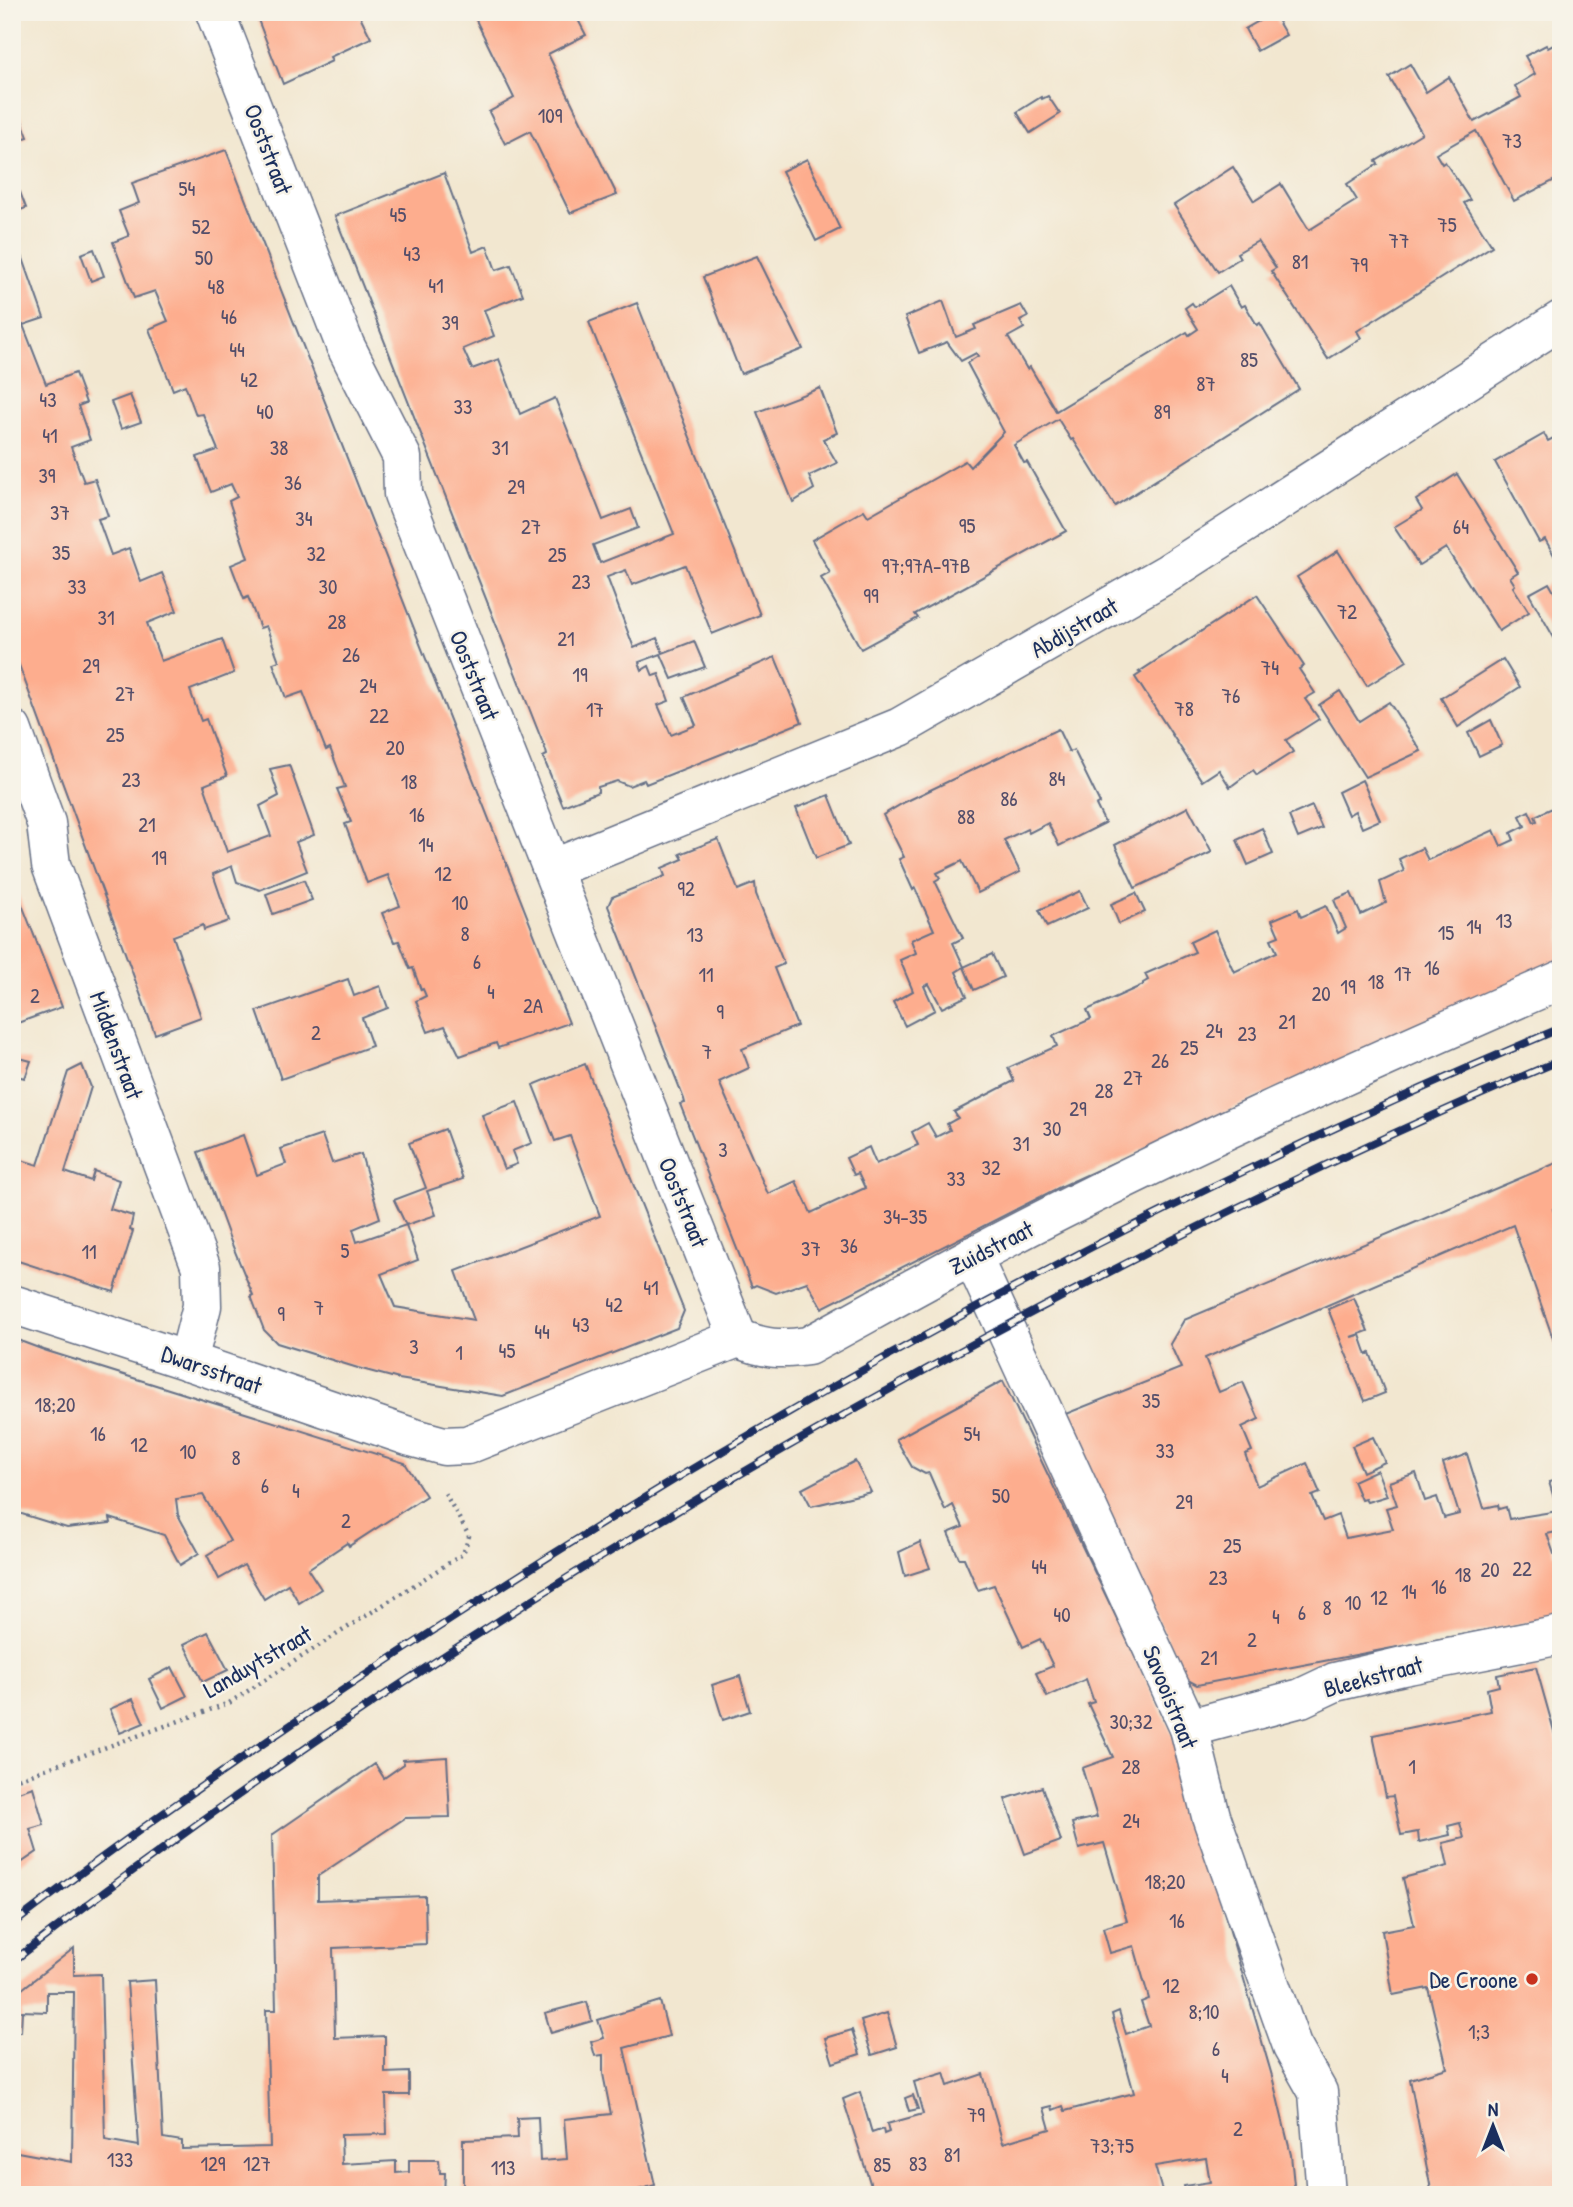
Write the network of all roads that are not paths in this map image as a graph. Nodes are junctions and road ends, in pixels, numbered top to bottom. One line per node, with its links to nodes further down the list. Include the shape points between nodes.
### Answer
1 (215, 12): 4 (street, Ooststraat, via 345,345 401,457 403,494)
2 (1561, 320): 4 (street, Abdijstraat, via 1168,573 900,727)
3 (12, 729): 9 (street, Middenstraat, via 46,823 51,865 201,1267 202,1306)
4 (552, 869): 8 (street, Ooststraat)
5 (1561, 980): 6 (street, Zuidstraat, via 1392,1054)
6 (972, 1256): 8 (street, Zuidstraat, via 808,1346 762,1348); 11 (street, Savooistraat)
7 (12, 1304): 9 (street, Dwarsstraat)
8 (738, 1338): 9 (street, Dwarsstraat, via 467,1445 444,1446)
9 (188, 1361)
10 (1561, 1635): 11 (street, Bleekstraat, via 1335,1682 1301,1698)
11 (1189, 1728): 12 (street, Savooistraat, via 1211,1816 1254,1939 1293,2046 1318,2092)
12 (1325, 2195)

